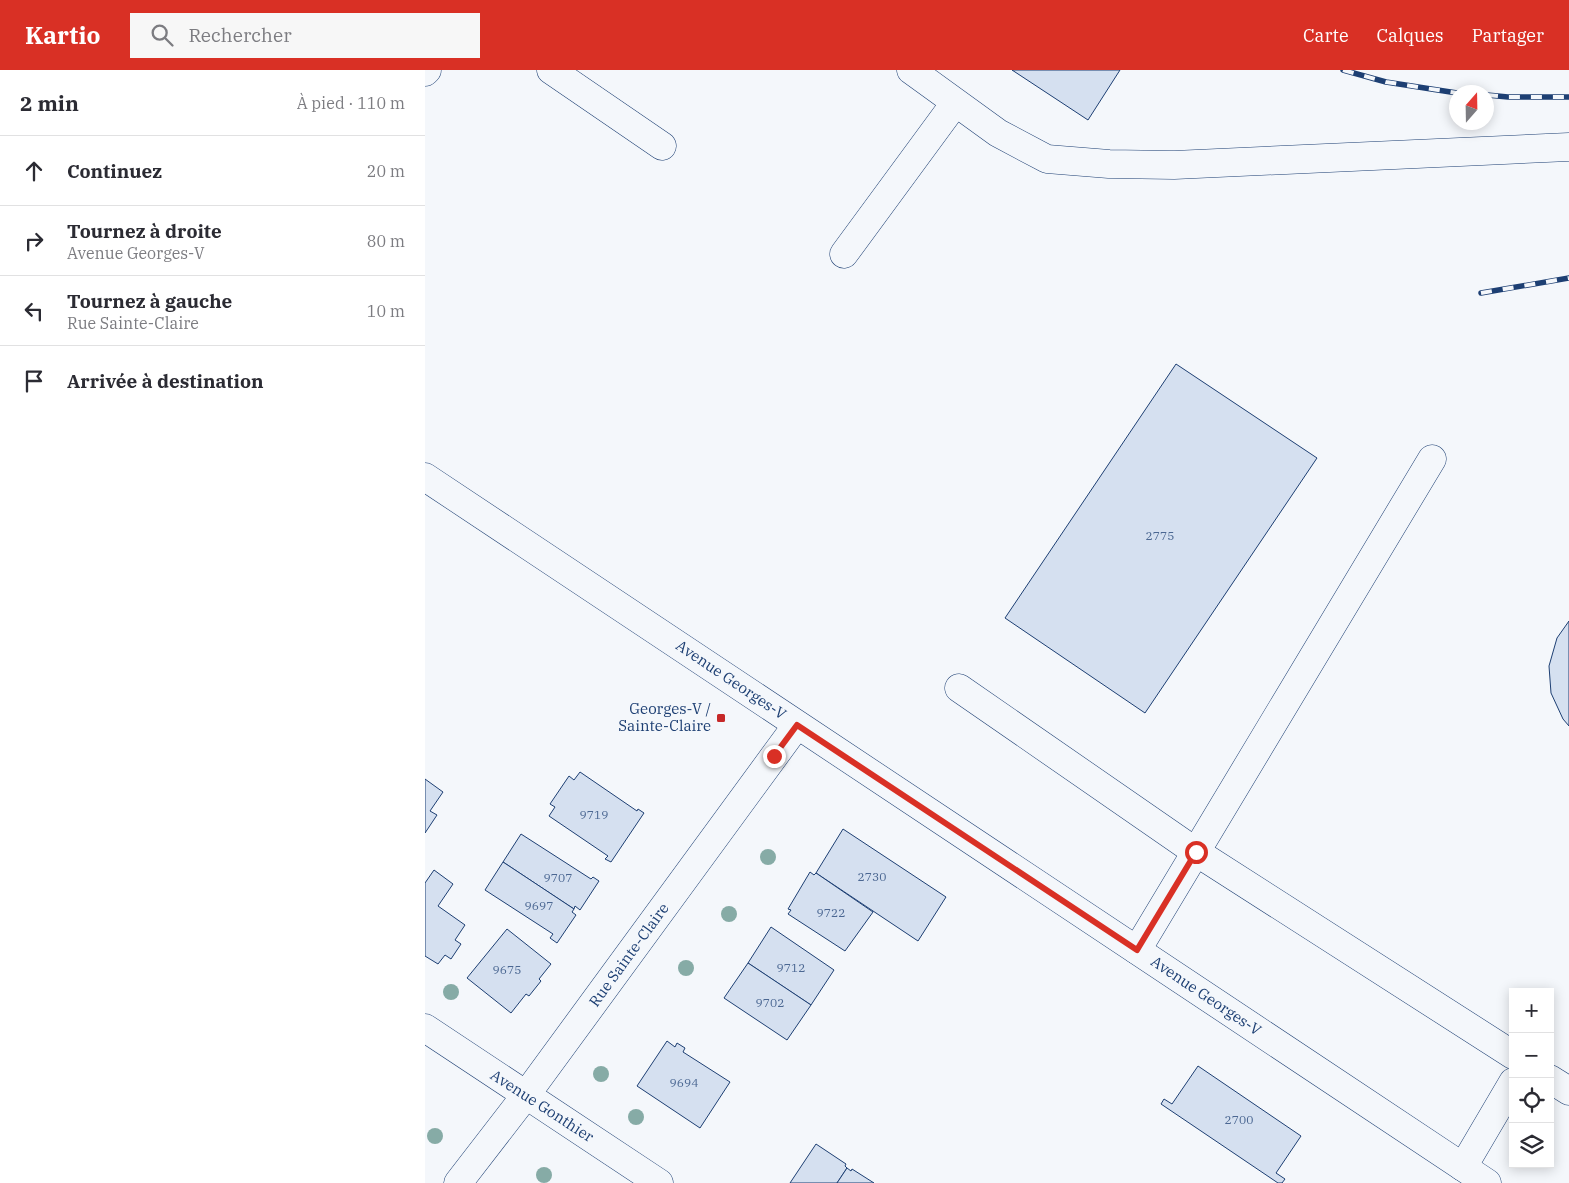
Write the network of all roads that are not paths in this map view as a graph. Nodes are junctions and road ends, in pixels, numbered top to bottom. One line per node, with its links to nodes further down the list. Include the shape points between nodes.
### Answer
1 (551, 70): 4 (street)
2 (911, 70): 3 (street)
3 (955, 103): 5 (street, via 998,133 1047,159 1109,164 1174,165); 6 (street)
4 (662, 146)
5 (1569, 146)
6 (844, 254)
7 (1432, 459): 11 (street)
8 (425, 477): 10 (street, Avenue Georges-V)
9 (959, 688): 11 (street)
10 (797, 725): 12 (street, Avenue Georges-V); 18 (street, Rue Sainte-Claire)
11 (1196, 852): 12 (street); 14 (street)
12 (1137, 950): 19 (street, Avenue Georges-V)
13 (425, 1028): 18 (street, Avenue Gonthier)
14 (1509, 1052)
15 (1554, 1082): 17 (street)
16 (1509, 1089): 19 (street)
17 (1569, 1091)
18 (526, 1095): 20 (street, Rue Sainte-Claire); 21 (street, Avenue Gonthier)
19 (1463, 1167): 22 (street, Avenue Georges-V)
20 (458, 1183)
21 (659, 1183)
22 (1487, 1183)

